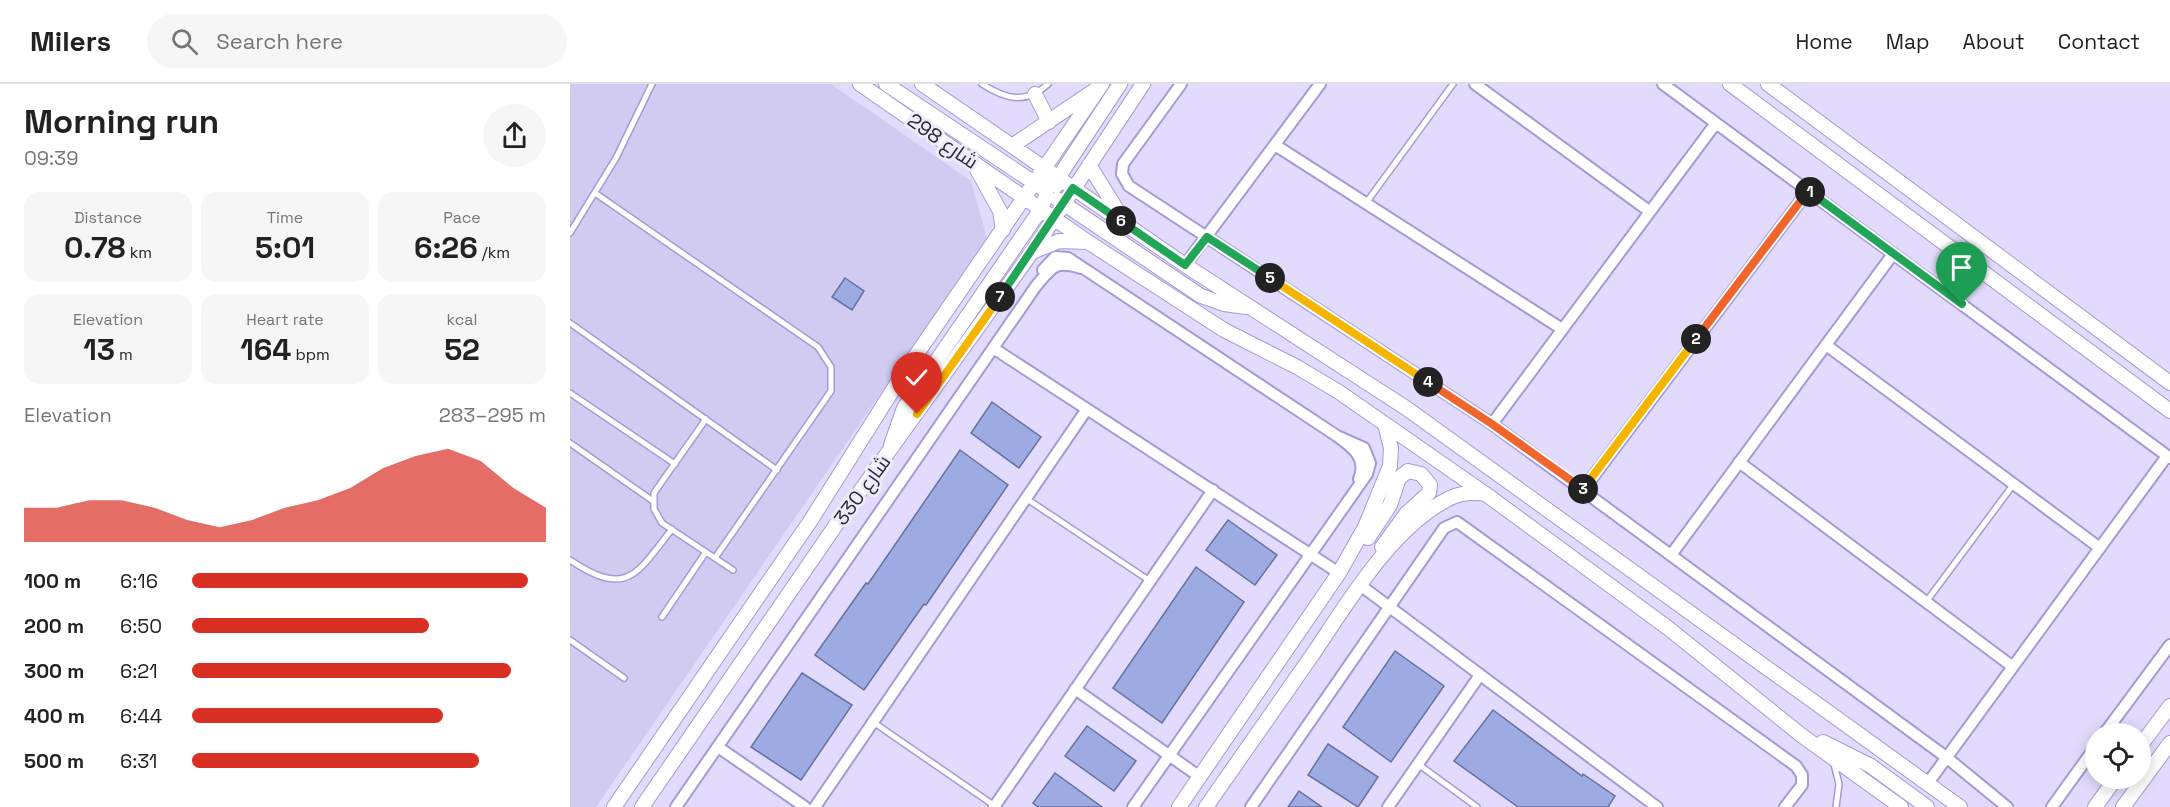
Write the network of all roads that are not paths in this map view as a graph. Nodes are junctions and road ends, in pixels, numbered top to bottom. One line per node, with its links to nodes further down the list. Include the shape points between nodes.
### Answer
1 (652, 84): 27 (lane)
2 (860, 84): 22 (street, شارع 298)
3 (886, 84): 28 (street)
4 (922, 84): 21 (street, شارع 298)
5 (982, 84): 17 (lane, via 1006,98)
6 (1048, 84): 17 (lane)
7 (1120, 84): 28 (street)
8 (1143, 84): 23 (street, شارع 330)
9 (1181, 84): 36 (street, via 1123,164 1122,174 1129,186)
10 (1320, 84): 20 (street)
11 (1453, 84): 30 (lane)
12 (1475, 84): 31 (street)
13 (1663, 84): 19 (street)
14 (1730, 84): 49 (street)
15 (1768, 84): 46 (street)
16 (1102, 85): 18 (street); 24 (street, شارع 330)
17 (1035, 94): 18 (street)
18 (1049, 122): 21 (street)
19 (1716, 123): 26 (street); 31 (street)
20 (1275, 145): 30 (street); 36 (street)
21 (1012, 147): 24 (street, شارع 298)
22 (973, 162): 29 (street, شارع 298); 34 (street, via 1000,211)
23 (1089, 165): 25 (street, شارع 330); 33 (street)
24 (1045, 169): 28 (street, شارع 330)
25 (1073, 188): 28 (street, شارع 330); 33 (street)
26 (1808, 191): 39 (street); 61 (street)
27 (596, 193): 35 (lane); 58 (lane, via 824,352 831,367 831,391)
28 (1050, 193): 29 (street, شارع 330); 32 (street); 41 (street, via 1201,296); 54 (street, via 904,408)
29 (1025, 198): 34 (street, شارع 330)
30 (1366, 203): 43 (street)
31 (1649, 211): 43 (street)
32 (1053, 218): 37 (street); 38 (street, شارع 330)
33 (1127, 225): 40 (street)
34 (1003, 230): 103 (street, شارع 330)
35 (570, 233)
36 (1207, 237): 40 (street); 52 (street)
37 (1088, 242): 38 (street, via 1059,242); 51 (street, via 1224,330 1319,380)
38 (1032, 252): 54 (street, شارع 330)
39 (1893, 254): 44 (street); 55 (street)
40 (1185, 265): 41 (street)
41 (1248, 307): 98 (street, via 1406,408)
42 (570, 323): 50 (lane)
43 (1562, 329): 52 (street)
44 (1826, 345): 56 (street); 59 (street)
45 (993, 348): 48 (street); 68 (street, via 1042,272 1055,257 1068,258 1337,436 1360,458 1361,473 1354,490); 91 (street)
46 (2170, 383)
47 (570, 393): 57 (lane)
48 (1087, 409): 60 (street); 63 (street)
49 (2170, 411)
50 (706, 419): 57 (lane); 58 (lane)
51 (1385, 424): 62 (street); 73 (street, via 1391,448 1387,475 1371,517)
52 (1492, 424): 61 (street)
53 (570, 443): 64 (lane)
54 (889, 452): 104 (street, شارع 330)
55 (2169, 457): 66 (street)
56 (1739, 462): 69 (street); 76 (street)
57 (675, 464): 64 (lane, via 654,493)
58 (777, 470): 70 (lane)
59 (2013, 485): 66 (street); 76 (lane)
60 (1213, 490): 68 (street); 75 (street)
61 (1583, 490): 69 (street)
62 (1486, 495): 74 (street, via 1458,495 1432,509 1400,537); 89 (street, via 1668,628)
63 (1026, 498): 75 (lane); 86 (street)
64 (653, 501): 65 (lane, via 657,517)
65 (672, 529): 67 (lane); 71 (lane, via 640,571 625,578 600,578)
66 (2100, 548): 81 (street)
67 (706, 552): 70 (lane); 78 (lane)
68 (1309, 553): 73 (street); 92 (street)
69 (1671, 555): 94 (street)
70 (716, 558): 72 (lane)
71 (570, 560)
72 (733, 570)
73 (1339, 573): 74 (street, via 1354,559 1390,506 1399,478 1408,471 1417,472 1428,481 1429,493 1401,519 1372,561); 97 (street)
74 (1364, 580): 77 (street); 111 (street)
75 (1150, 581): 84 (street)
76 (1926, 602): 81 (street)
77 (1389, 608): 82 (street); 112 (street); 115 (street, via 1444,528 1462,523 1796,766 1802,775 1802,785)
78 (662, 617)
79 (570, 640): 83 (lane)
80 (2170, 645): 87 (street)
81 (2013, 666): 94 (street)
82 (1480, 675): 96 (street); 101 (street)
83 (624, 678)
84 (1075, 689): 92 (street); 108 (street)
85 (2170, 706): 88 (street)
86 (873, 722): 107 (street); 108 (lane)
87 (2112, 723)
88 (2151, 731)
89 (1801, 735): 93 (street); 118 (street, via 1853,755)
90 (2170, 743): 123 (street)
91 (718, 747): 105 (street); 106 (street)
92 (1170, 754): 97 (street); 109 (street)
93 (1830, 754): 116 (lane, via 1839,784); 117 (street)
94 (1946, 758): 98 (street); 120 (street)
95 (2085, 760): 100 (street)
96 (1418, 764): 113 (street); 114 (lane)
97 (1200, 777): 110 (street)
98 (1928, 783): 119 (street)
99 (2107, 789): 102 (street)
100 (2058, 796): 121 (street); 122 (street)
101 (1651, 805)
102 (2095, 805)
103 (614, 807)
104 (642, 807)
105 (676, 807)
106 (805, 807)
107 (815, 807)
108 (995, 807)
109 (1133, 807)
110 (1179, 807)
111 (1206, 807)
112 (1251, 807)
113 (1388, 807)
114 (1477, 807)
115 (1785, 807)
116 (1836, 807)
117 (1901, 807)
118 (1927, 807)
119 (1960, 807)
120 (2007, 807)
121 (2047, 807)
122 (2052, 807)
123 (2123, 807)

